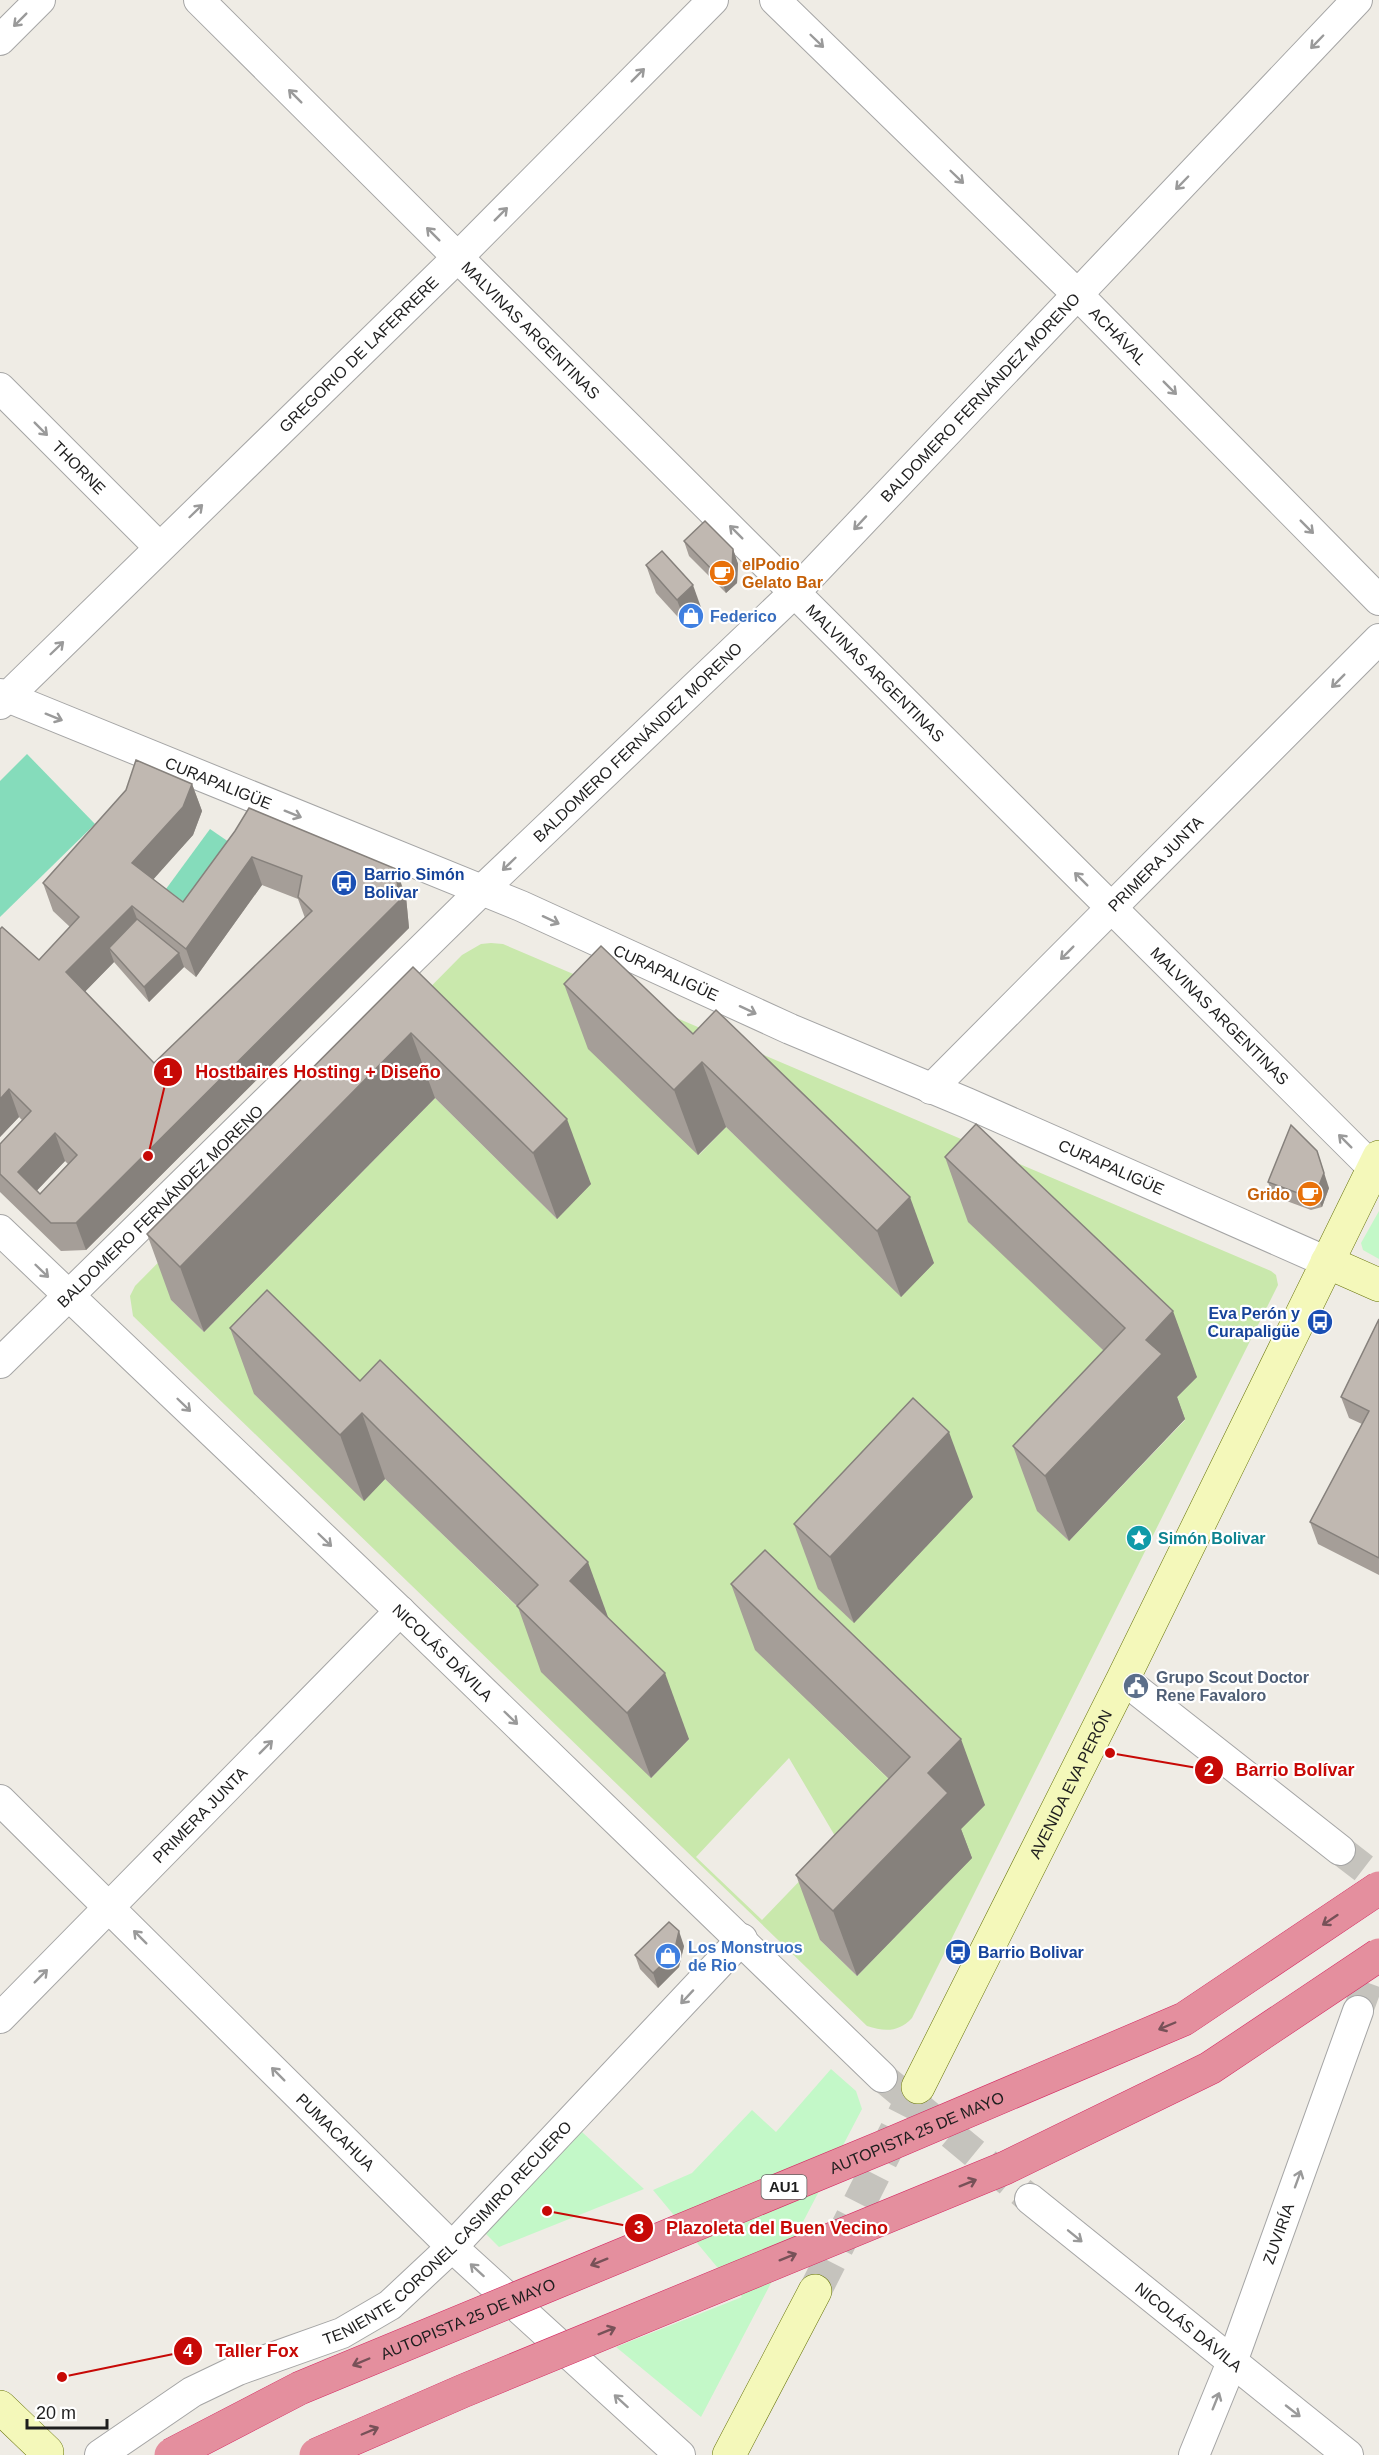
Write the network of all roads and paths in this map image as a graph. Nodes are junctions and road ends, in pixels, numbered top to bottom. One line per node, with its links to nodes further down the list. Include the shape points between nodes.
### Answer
1 (40, 0): 8 (street, one-way to 8)
2 (199, 0): 9 (street, MALVINAS ARGENTINAS, one-way to 2)
3 (713, 0): 9 (street, GREGORIO DE LAFERRERE, one-way to 3)
4 (776, 0): 10 (street, ACHÁVAL, one-way to 10)
5 (1357, 0): 10 (street, BALDOMERO FERNÁNDEZ MORENO, one-way to 10)
6 (1374, 0): 7 (street)
7 (1379, 5)
8 (0, 40)
9 (457, 258): 12 (street, GREGORIO DE LAFERRERE, one-way to 9); 13 (street, MALVINAS ARGENTINAS, one-way to 9)
10 (1077, 294): 13 (street, BALDOMERO FERNÁNDEZ MORENO, one-way to 13); 14 (street, ACHÁVAL, one-way to 14)
11 (0, 388): 12 (street, THORNE, one-way to 12)
12 (159, 548): 16 (street, GREGORIO DE LAFERRERE, one-way to 12)
13 (796, 591): 17 (street, BALDOMERO FERNÁNDEZ MORENO, one-way to 17); 18 (street, MALVINAS ARGENTINAS, one-way to 13)
14 (1379, 600)
15 (1379, 639): 18 (street, PRIMERA JUNTA, one-way to 18)
16 (2, 698): 17 (street, CURAPALIGÜE, one-way to 17)
17 (482, 890): 19 (street, CURAPALIGÜE, one-way to 19); 24 (street, BALDOMERO FERNÁNDEZ MORENO)
18 (1110, 909): 19 (street, PRIMERA JUNTA, one-way to 19); 20 (street, MALVINAS ARGENTINAS, one-way to 18)
19 (932, 1089): 22 (street, CURAPALIGÜE)
20 (1377, 1167): 22 (main road, AVENIDA EVA PERÓN)
21 (0, 1230): 24 (street, NICOLÁS DÁVILA, one-way to 24)
22 (1327, 1262): 23 (main road); 27 (main road, AVENIDA EVA PERÓN)
23 (1379, 1285)
24 (68, 1296): 25 (street, BALDOMERO FERNÁNDEZ MORENO); 26 (street, NICOLÁS DÁVILA, one-way to 26)
25 (0, 1363)
26 (400, 1611): 31 (street, PRIMERA JUNTA, one-way to 26); 32 (street, NICOLÁS DÁVILA, one-way to 32)
27 (1123, 1678): 29 (street); 37 (main road, AVENIDA EVA PERÓN)
28 (0, 1800): 31 (street, PUMACAHUA)
29 (1340, 1850)
30 (1379, 1888): 45 (highway, AUTOPISTA 25 DE MAYO / AU1, one-way to 45, bridge, via 1184,2019 300,2388)
31 (110, 1906): 35 (street, PRIMERA JUNTA, one-way to 31); 39 (street, PUMACAHUA, one-way to 31)
32 (742, 1939): 36 (street, NICOLÁS DÁVILA); 39 (street, TENIENTE CORONEL CASIMIRO RECUERO, one-way to 39)
33 (1379, 1955): 46 (highway, one-way to 33, bridge, via 1005,2168 1210,2068)
34 (1358, 2011): 41 (street, ZUVIRÍA, one-way to 34)
35 (0, 2018)
36 (882, 2077)
37 (918, 2087)
38 (1030, 2199): 41 (street, NICOLÁS DÁVILA, one-way to 41)
39 (452, 2247): 44 (street, TENIENTE CORONEL CASIMIRO RECUERO, via 390,2305 342,2333 238,2370 192,2392); 47 (street, PUMACAHUA, one-way to 39)
40 (815, 2291): 48 (main road)
41 (1232, 2362): 49 (street, ZUVIRÍA, one-way to 41); 50 (street, NICOLÁS DÁVILA, one-way to 50)
42 (0, 2408): 43 (main road)
43 (45, 2454)
44 (99, 2455)
45 (171, 2455)
46 (316, 2455)
47 (680, 2455)
48 (729, 2455)
49 (1194, 2455)
50 (1348, 2455)

